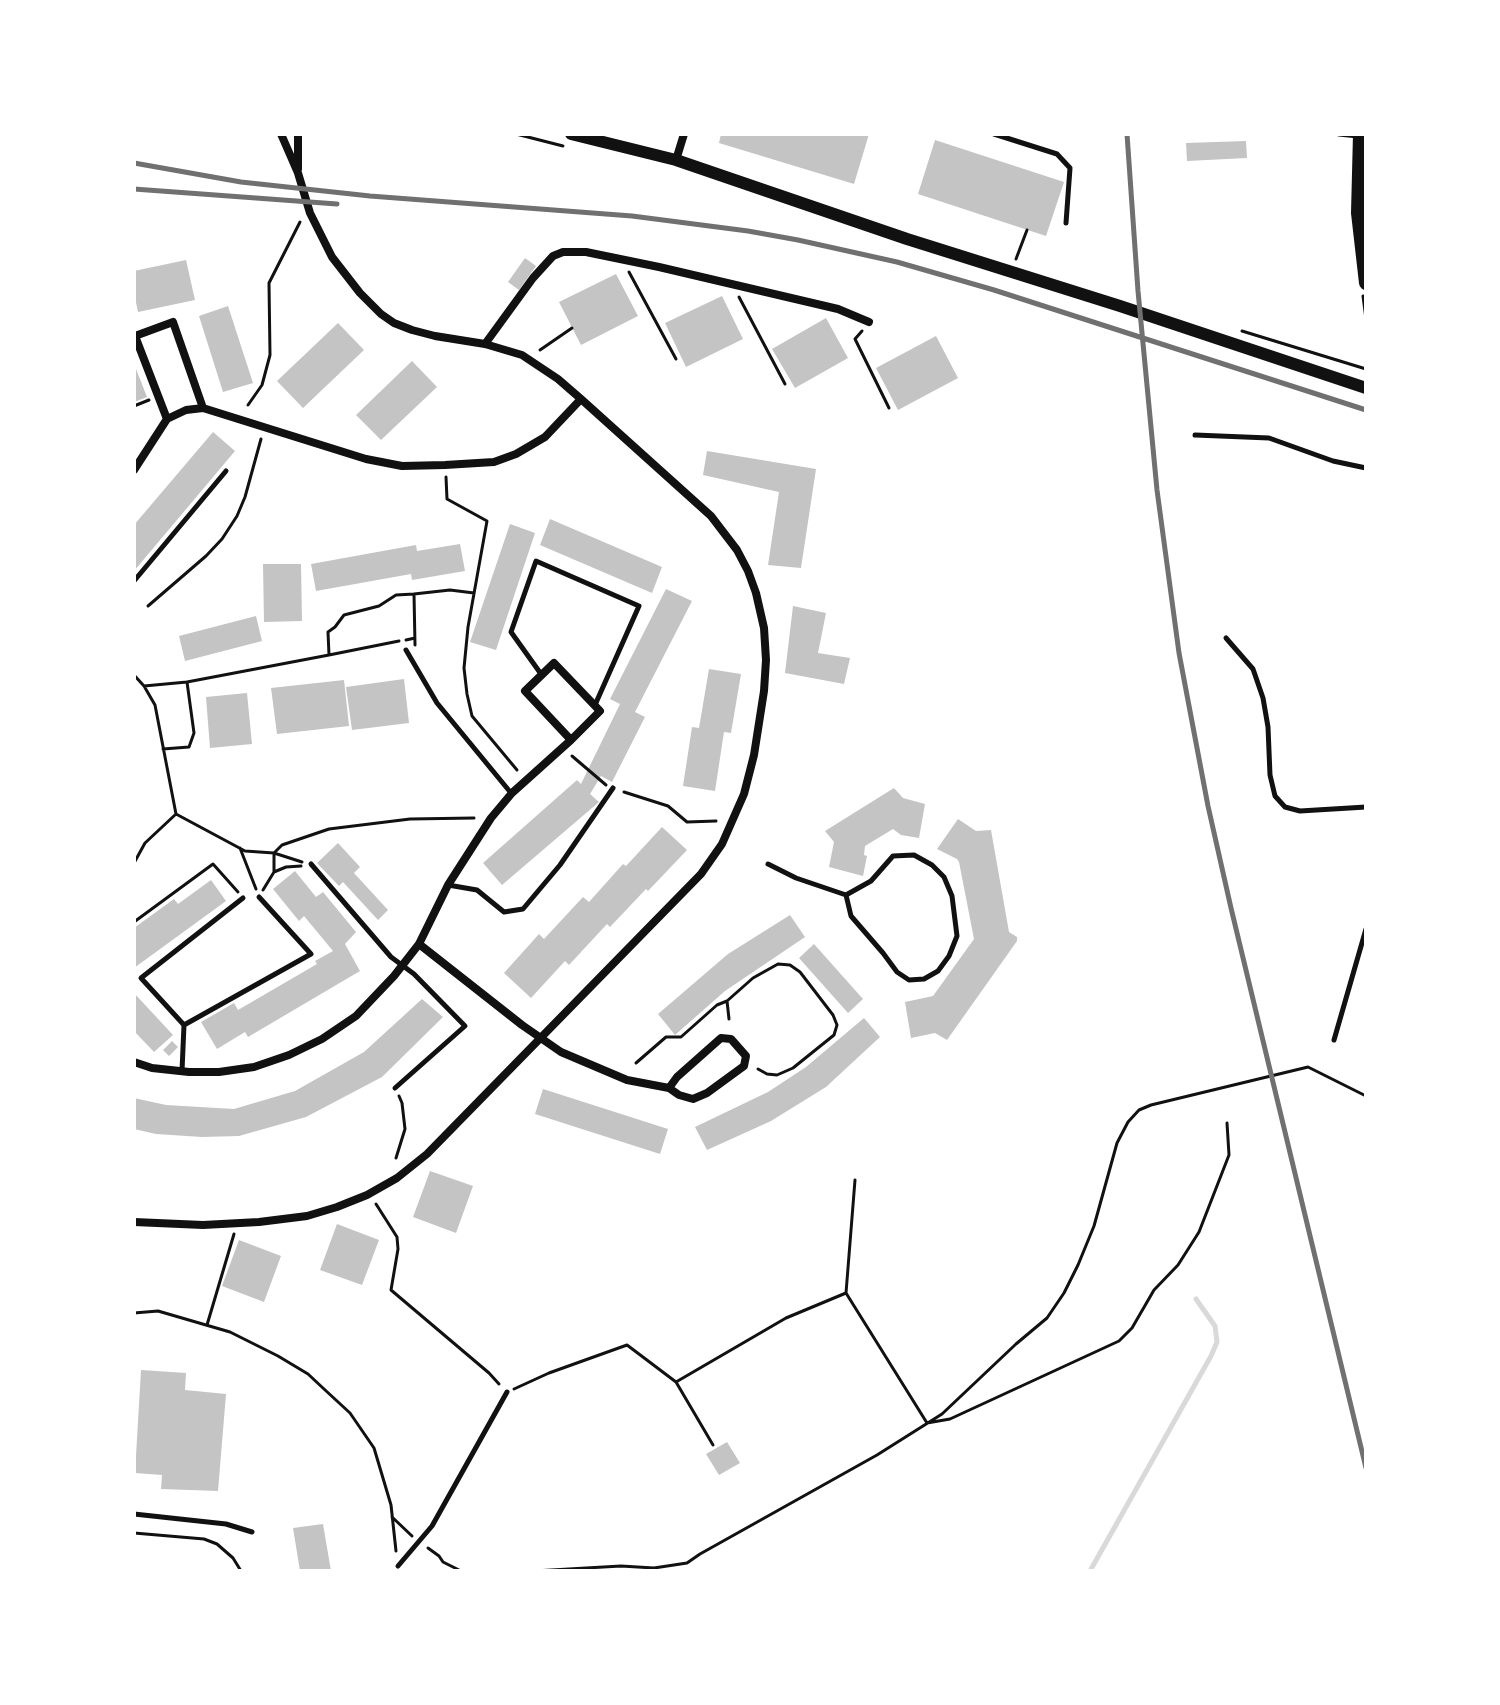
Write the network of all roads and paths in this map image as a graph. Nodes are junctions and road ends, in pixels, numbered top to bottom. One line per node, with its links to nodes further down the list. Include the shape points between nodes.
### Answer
1 (281, 134): 9 (street)
2 (298, 134): 9 (street)
3 (571, 134): 8 (street)
4 (684, 134): 8 (street)
5 (994, 134): 11 (lane, via 1057,154 1070,168)
6 (1339, 134): 7 (lane)
7 (1362, 136): 15 (main road, via 1358,213)
8 (676, 160): 26 (street)
9 (298, 173): 21 (street, via 332,257 381,314 412,330)
10 (300, 222): 29 (path, via 269,283 270,355 262,385)
11 (1066, 223)
12 (1027, 230): 13 (path)
13 (1016, 259)
14 (629, 261): 16 (street); 21 (street, via 586,252 553,256); 23 (path, via 628,271)
15 (1366, 283)
16 (740, 286): 17 (street, via 838,309); 25 (path, via 739,298)
17 (869, 322): 32 (path, via 855,339)
18 (572, 328): 22 (path)
19 (1242, 330): 24 (path)
20 (135, 334): 31 (street, via 173,322); 33 (street)
21 (485, 344): 27 (street, via 522,355)
22 (540, 350)
23 (676, 359)
24 (1366, 369)
25 (785, 384)
26 (1364, 387)
27 (581, 399): 36 (street, via 545,437 516,454 494,462); 81 (street, via 711,516 737,550 756,593 766,660 754,755 722,844 692,884)
28 (149, 400): 30 (path)
29 (248, 405)
30 (134, 406)
31 (203, 408): 33 (street); 36 (street, via 366,459 402,466)
32 (889, 408)
33 (167, 419): 38 (street)
34 (1195, 435): 37 (lane, via 1269,438)
35 (262, 437): 43 (path, via 245,497 222,539)
36 (445, 465): 41 (path, via 447,499 487,521)
37 (1366, 468)
38 (134, 470)
39 (226, 471): 40 (lane)
40 (134, 581)
41 (474, 593): 42 (path); 56 (path, via 464,668 472,716)
42 (414, 594): 44 (path); 47 (path, via 396,595 379,606 344,615 328,632)
43 (148, 606)
44 (415, 638): 47 (path); 48 (path)
45 (1226, 638): 60 (lane, via 1253,669 1263,698 1275,796 1285,807 1300,811)
46 (406, 650): 48 (lane)
47 (329, 655): 51 (path)
48 (415, 666): 58 (lane, via 437,703)
49 (134, 675): 52 (path)
50 (542, 675): 53 (street, via 554,663); 53 (lane, via 511,632 536,561 639,606); 54 (street, via 525,691)
51 (187, 682): 52 (path); 55 (path, via 194,733 189,747)
52 (144, 686): 55 (path, via 155,705)
53 (595, 705): 54 (street, via 600,711)
54 (571, 740): 58 (street)
55 (163, 749): 61 (path)
56 (517, 770)
57 (613, 788): 70 (lane, via 523,909 504,912 477,890)
58 (512, 793): 70 (street)
59 (668, 806): 63 (path, via 687,822)
60 (1366, 807)
61 (176, 814): 64 (path); 66 (path, via 145,843)
62 (474, 818): 65 (path, via 329,829 282,845)
63 (716, 821)
64 (240, 848): 65 (path); 72 (path)
65 (274, 853): 67 (path); 69 (path)
66 (134, 863)
67 (311, 864): 69 (path); 77 (lane)
68 (768, 864): 71 (lane)
69 (274, 872): 72 (path)
70 (448, 885): 76 (street)
71 (846, 895): 71 (lane, via 871,881 893,856 914,855 932,865 952,896 957,936 949,956 938,971 909,980 851,916)
72 (259, 897): 80 (lane, via 311,954)
73 (243, 898): 74 (path, via 213,864); 80 (lane, via 141,978)
74 (134, 922)
75 (1366, 929): 82 (lane)
76 (419, 944): 77 (street); 81 (street)
77 (402, 965): 86 (street, via 356,1016 289,1055 254,1067); 87 (lane, via 465,1026)
78 (727, 1001): 79 (path); 84 (path, via 681,1037 666,1037); 85 (path, via 753,978 778,964 790,965 833,1015 834,1035 793,1068 777,1075)
79 (729, 1019)
80 (184, 1025): 86 (lane)
81 (540, 1038): 88 (street, via 627,1080); 94 (street, via 427,1154 367,1195 307,1216 259,1222)
82 (1334, 1040)
83 (134, 1062): 86 (street)
84 (636, 1063)
85 (758, 1069)
86 (182, 1071)
87 (395, 1088): 91 (path, via 405,1129)
88 (669, 1088): 88 (street, via 693,1099 744,1066 746,1056 731,1039 721,1038)
89 (1366, 1096): 101 (path, via 1308,1067 1139,1110 1117,1143 1089,1239 1064,1293 1047,1318)
90 (1227, 1123): 101 (path, via 1229,1155 1199,1232 1132,1328 1119,1341 950,1419)
91 (396, 1158)
92 (855, 1180): 96 (path)
93 (376, 1204): 100 (path, via 397,1237 391,1290)
94 (134, 1222)
95 (234, 1234): 98 (path)
96 (846, 1293): 99 (path, via 786,1318); 101 (path)
97 (134, 1313): 98 (path, via 158,1311)
98 (207, 1325): 106 (path, via 308,1374 350,1413 374,1448 383,1476)
99 (676, 1382): 100 (path, via 627,1345); 102 (path)
100 (507, 1392): 106 (lane, via 432,1526)
101 (927, 1423): 108 (path, via 687,1563)
102 (713, 1445)
103 (134, 1514): 104 (lane)
104 (252, 1532)
105 (134, 1533): 107 (path, via 204,1539 217,1544)
106 (398, 1566)
107 (241, 1571)
108 (534, 1571)

